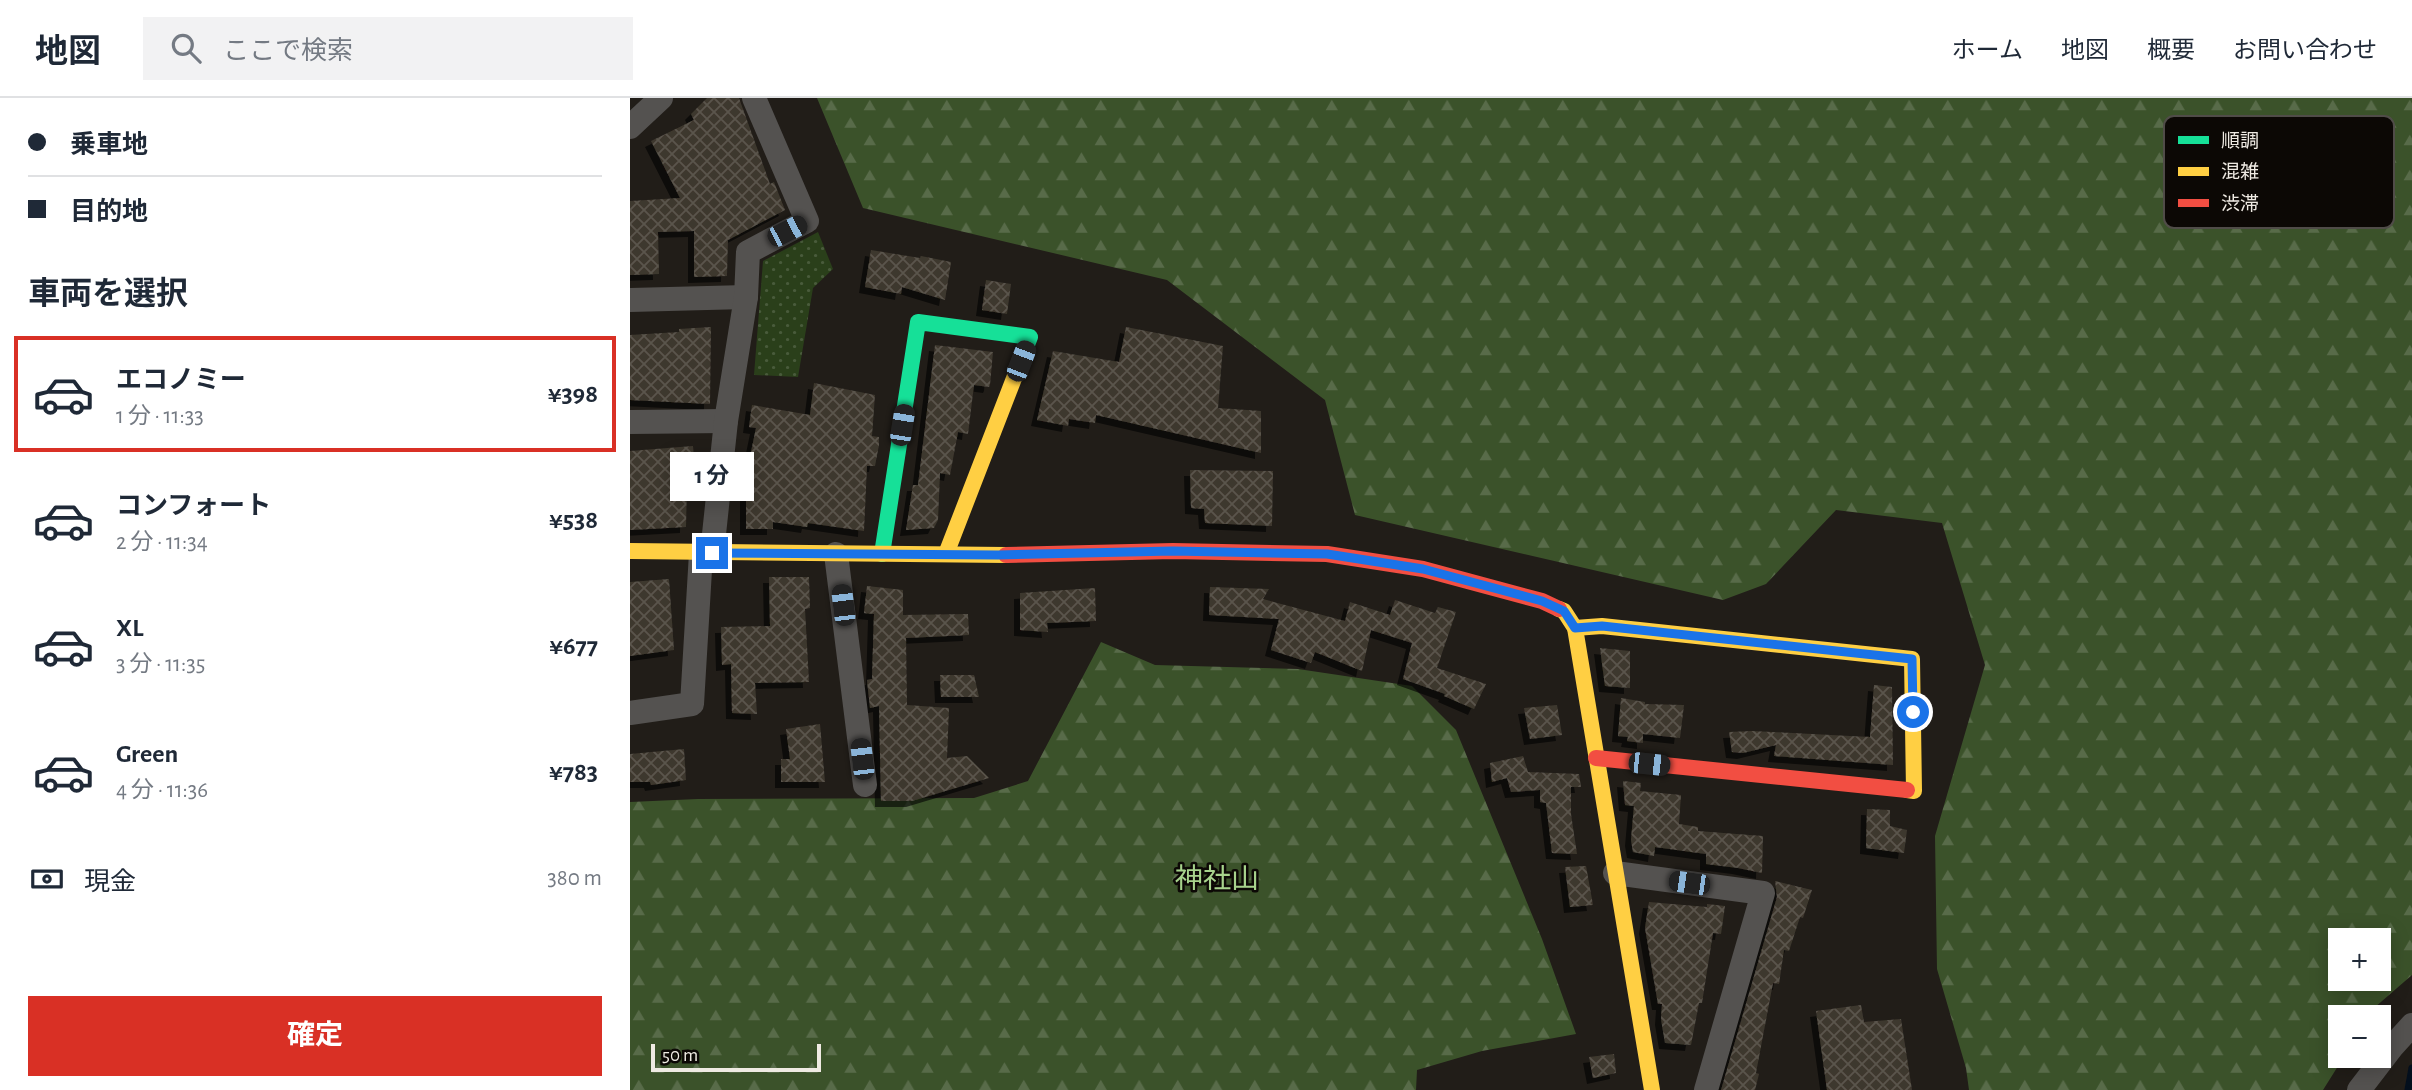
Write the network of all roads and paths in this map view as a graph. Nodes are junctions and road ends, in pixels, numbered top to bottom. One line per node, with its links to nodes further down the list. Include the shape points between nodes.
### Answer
1 (660, 98): 3 (street)
2 (754, 98): 4 (street, via 807,221 748,252)
3 (630, 127)
4 (746, 297): 5 (street); 6 (street)
5 (630, 300)
6 (726, 421): 7 (street); 9 (street)
7 (630, 422)
8 (630, 551): 9 (street)
9 (706, 553): 10 (street); 14 (street, via 692,704)
10 (836, 554): 11 (street); 16 (street)
11 (882, 554): 12 (street); 12 (street, via 918,322 1030,337)
12 (946, 554): 13 (street, via 1327,554 1423,569 1542,601 1564,611)
13 (1575, 628): 15 (street); 15 (street, via 1602,626 1912,659 1914,791)
14 (630, 713)
15 (1596, 758): 17 (street)
16 (864, 785)
17 (1615, 873): 19 (street); 20 (street, via 1763,893)
18 (2412, 1025): 21 (street)
19 (1652, 1090)
20 (1706, 1090)
21 (2359, 1090)

